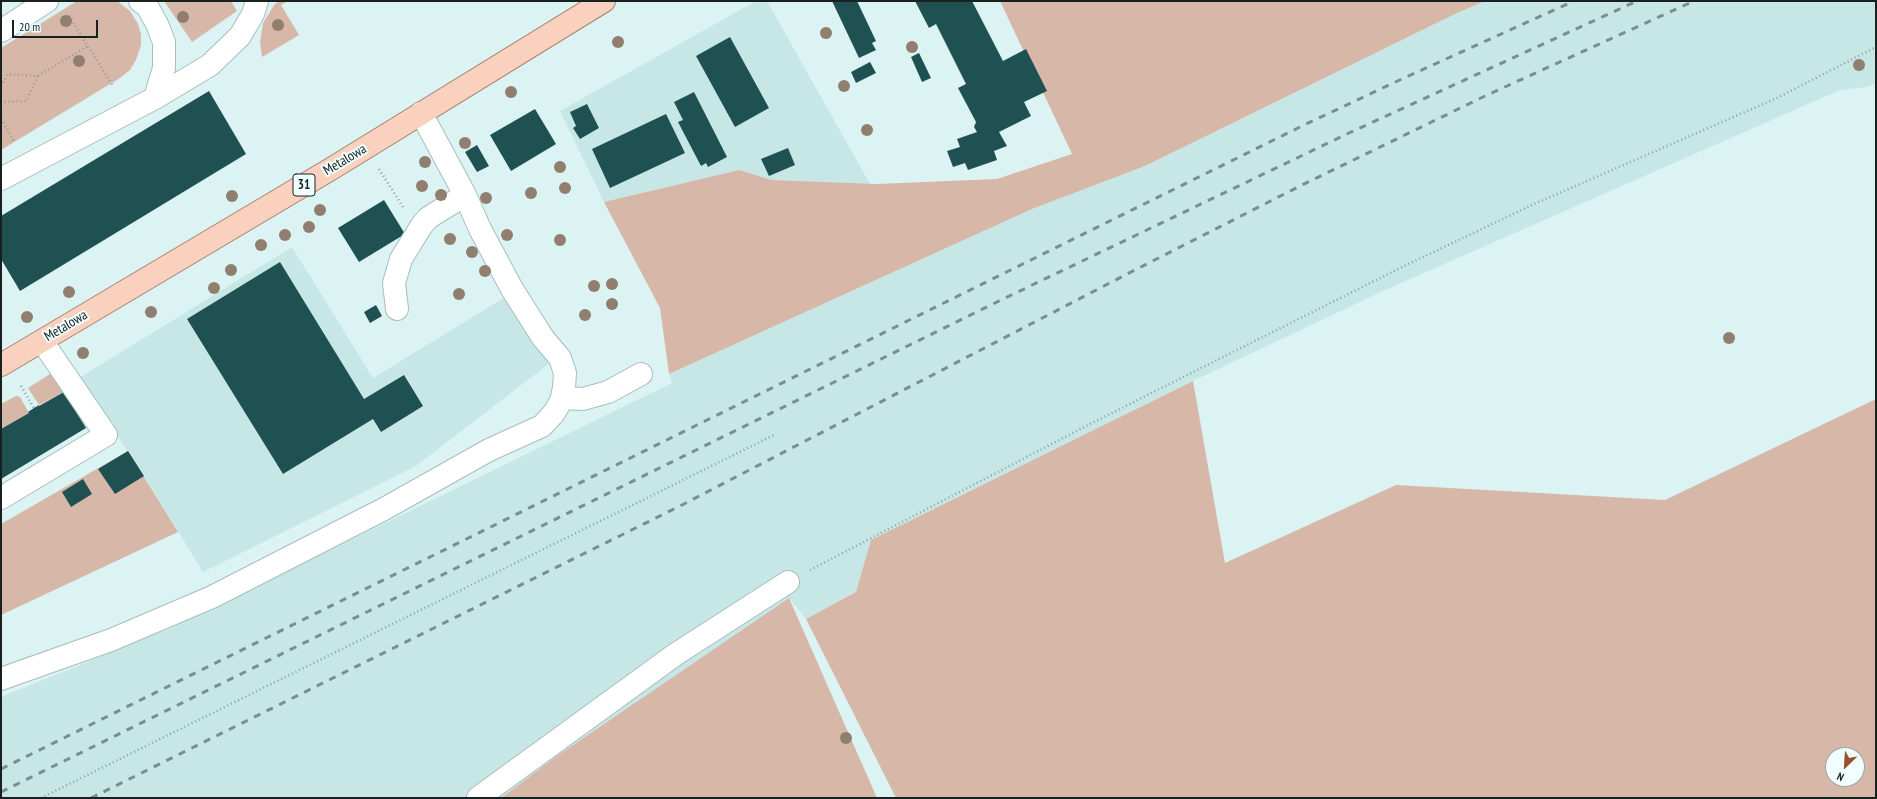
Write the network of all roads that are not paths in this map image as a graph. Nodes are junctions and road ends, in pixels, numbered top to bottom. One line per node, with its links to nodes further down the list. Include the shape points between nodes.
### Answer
1 (47, 1): 5 (street)
2 (140, 1): 6 (street, via 147,6 164,42 164,68)
3 (257, 1): 6 (street, via 253,14 240,36 210,65)
4 (604, 1): 7 (main road, Metalowa / 31)
5 (1, 31)
6 (155, 98): 8 (street)
7 (421, 113): 9 (street); 11 (main road, Metalowa / 31)
8 (1, 179)
9 (465, 195): 10 (street, via 434,214 422,225 401,259 396,272 394,293); 14 (street, via 512,289 543,338 560,358 565,373)
10 (397, 309)
11 (42, 341): 12 (main road, Metalowa / 31); 15 (street, via 106,435)
12 (1, 365)
13 (641, 374): 14 (street, via 608,392 582,399)
14 (562, 398): 17 (street, via 554,413 542,426 489,450 384,509 212,597 111,640)
15 (1, 498)
16 (788, 582): 18 (street, via 676,654)
17 (1, 679)
18 (478, 798)

